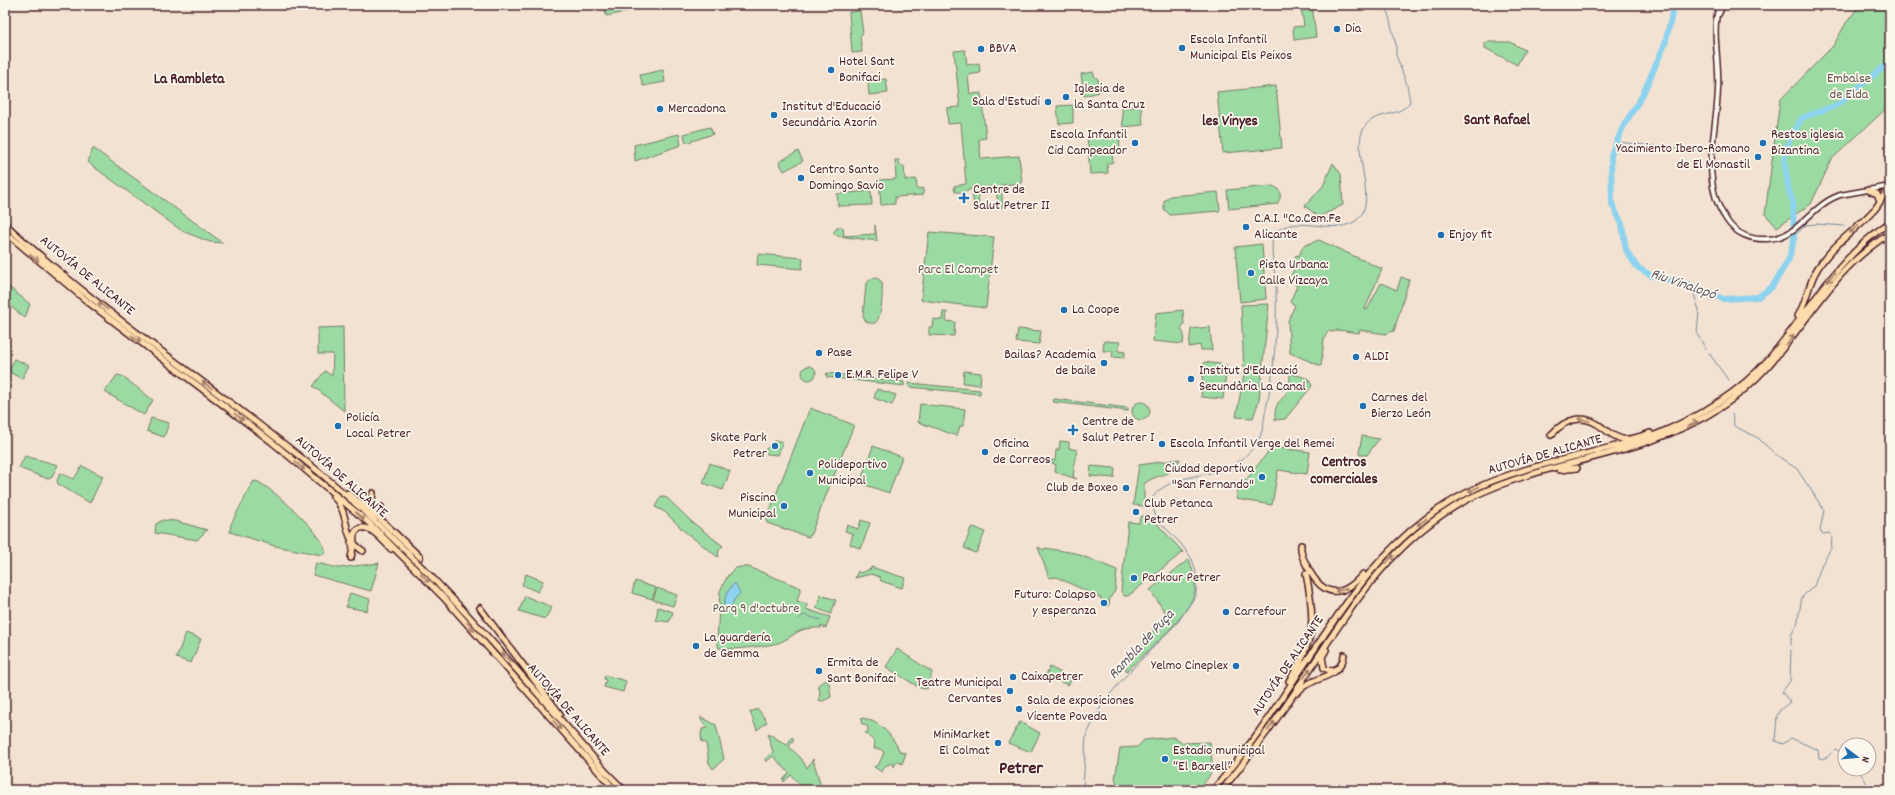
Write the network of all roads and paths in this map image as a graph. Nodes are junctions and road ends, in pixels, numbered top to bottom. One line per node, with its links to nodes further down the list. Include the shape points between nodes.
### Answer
1 (1719, 5): 3 (main road)
2 (1723, 5): 3 (main road)
3 (1716, 21): 5 (main road, via 1718,90 1711,165 1716,200 1728,222 1742,234 1769,239 1788,233 1833,198)
4 (1890, 187): 5 (main road); 6 (highway)
5 (1868, 190): 6 (highway, via 1876,194)
6 (1880, 201): 11 (highway, one-way to 11, via 1874,211 1850,232 1819,266)
7 (1890, 222): 11 (highway, AUTOVÍA DE ALICANTE, one-way to 11, via 1840,266)
8 (5, 224): 19 (highway, AUTOVÍA DE ALICANTE, one-way to 8, via 92,297)
9 (5, 232): 18 (highway, AUTOVÍA DE ALICANTE, one-way to 18, via 88,302)
10 (1890, 233): 14 (highway, AUTOVÍA DE ALICANTE, one-way to 10, via 1696,423 1750,385 1778,357 1834,282 1866,250)
11 (1792, 329): 12 (highway, AUTOVÍA DE ALICANTE, via 1751,377)
12 (1697, 416): 13 (highway, one-way to 13, via 1653,432 1624,439 1582,418 1568,421); 32 (highway, AUTOVÍA DE ALICANTE, one-way to 32, via 1648,437 1502,477 1467,492 1434,513 1397,542)
13 (1551, 435)
14 (1644, 445): 15 (highway, via 1640,449); 17 (highway, AUTOVÍA DE ALICANTE)
15 (1626, 453)
16 (1577, 468): 17 (highway)
17 (1544, 471): 35 (highway, AUTOVÍA DE ALICANTE, one-way to 17, via 1368,584 1425,528 1445,513 1488,489)
18 (320, 482): 24 (highway, via 343,508); 25 (highway, AUTOVÍA DE ALICANTE, one-way to 25)
19 (334, 484): 21 (highway); 23 (highway, AUTOVÍA DE ALICANTE)
20 (373, 494): 21 (highway, via 372,500)
21 (364, 504): 22 (highway); 23 (highway)
22 (381, 508)
23 (397, 538): 28 (highway, AUTOVÍA DE ALICANTE)
24 (351, 541): 27 (highway); 31 (highway)
25 (387, 543): 27 (highway, via 372,531 362,528 353,534); 41 (highway, AUTOVÍA DE ALICANTE, one-way to 41, via 465,621)
26 (1301, 545): 32 (highway, one-way to 26, via 1374,562 1348,589 1332,591 1319,585 1314,579 1302,555)
27 (356, 546): 29 (highway)
28 (406, 547): 30 (highway); 40 (highway, AUTOVÍA DE ALICANTE, one-way to 28)
29 (363, 551)
30 (420, 557)
31 (351, 558)
32 (1382, 558): 38 (highway, AUTOVÍA DE ALICANTE, via 1335,618)
33 (1306, 574): 38 (highway, via 1313,611 1310,637 1300,662)
34 (480, 608): 40 (highway, via 538,683)
35 (1333, 634): 37 (highway, via 1323,654 1322,663 1324,668 1329,670); 39 (highway, AUTOVÍA DE ALICANTE, one-way to 35)
36 (1344, 655): 37 (highway)
37 (1340, 667): 39 (highway, via 1329,676 1305,685)
38 (1278, 702): 43 (highway, AUTOVÍA DE ALICANTE)
39 (1286, 706): 44 (highway, AUTOVÍA DE ALICANTE, one-way to 39)
40 (568, 728): 42 (highway, AUTOVÍA DE ALICANTE)
41 (615, 790)
42 (624, 790)
43 (1213, 790)
44 (1222, 790)

